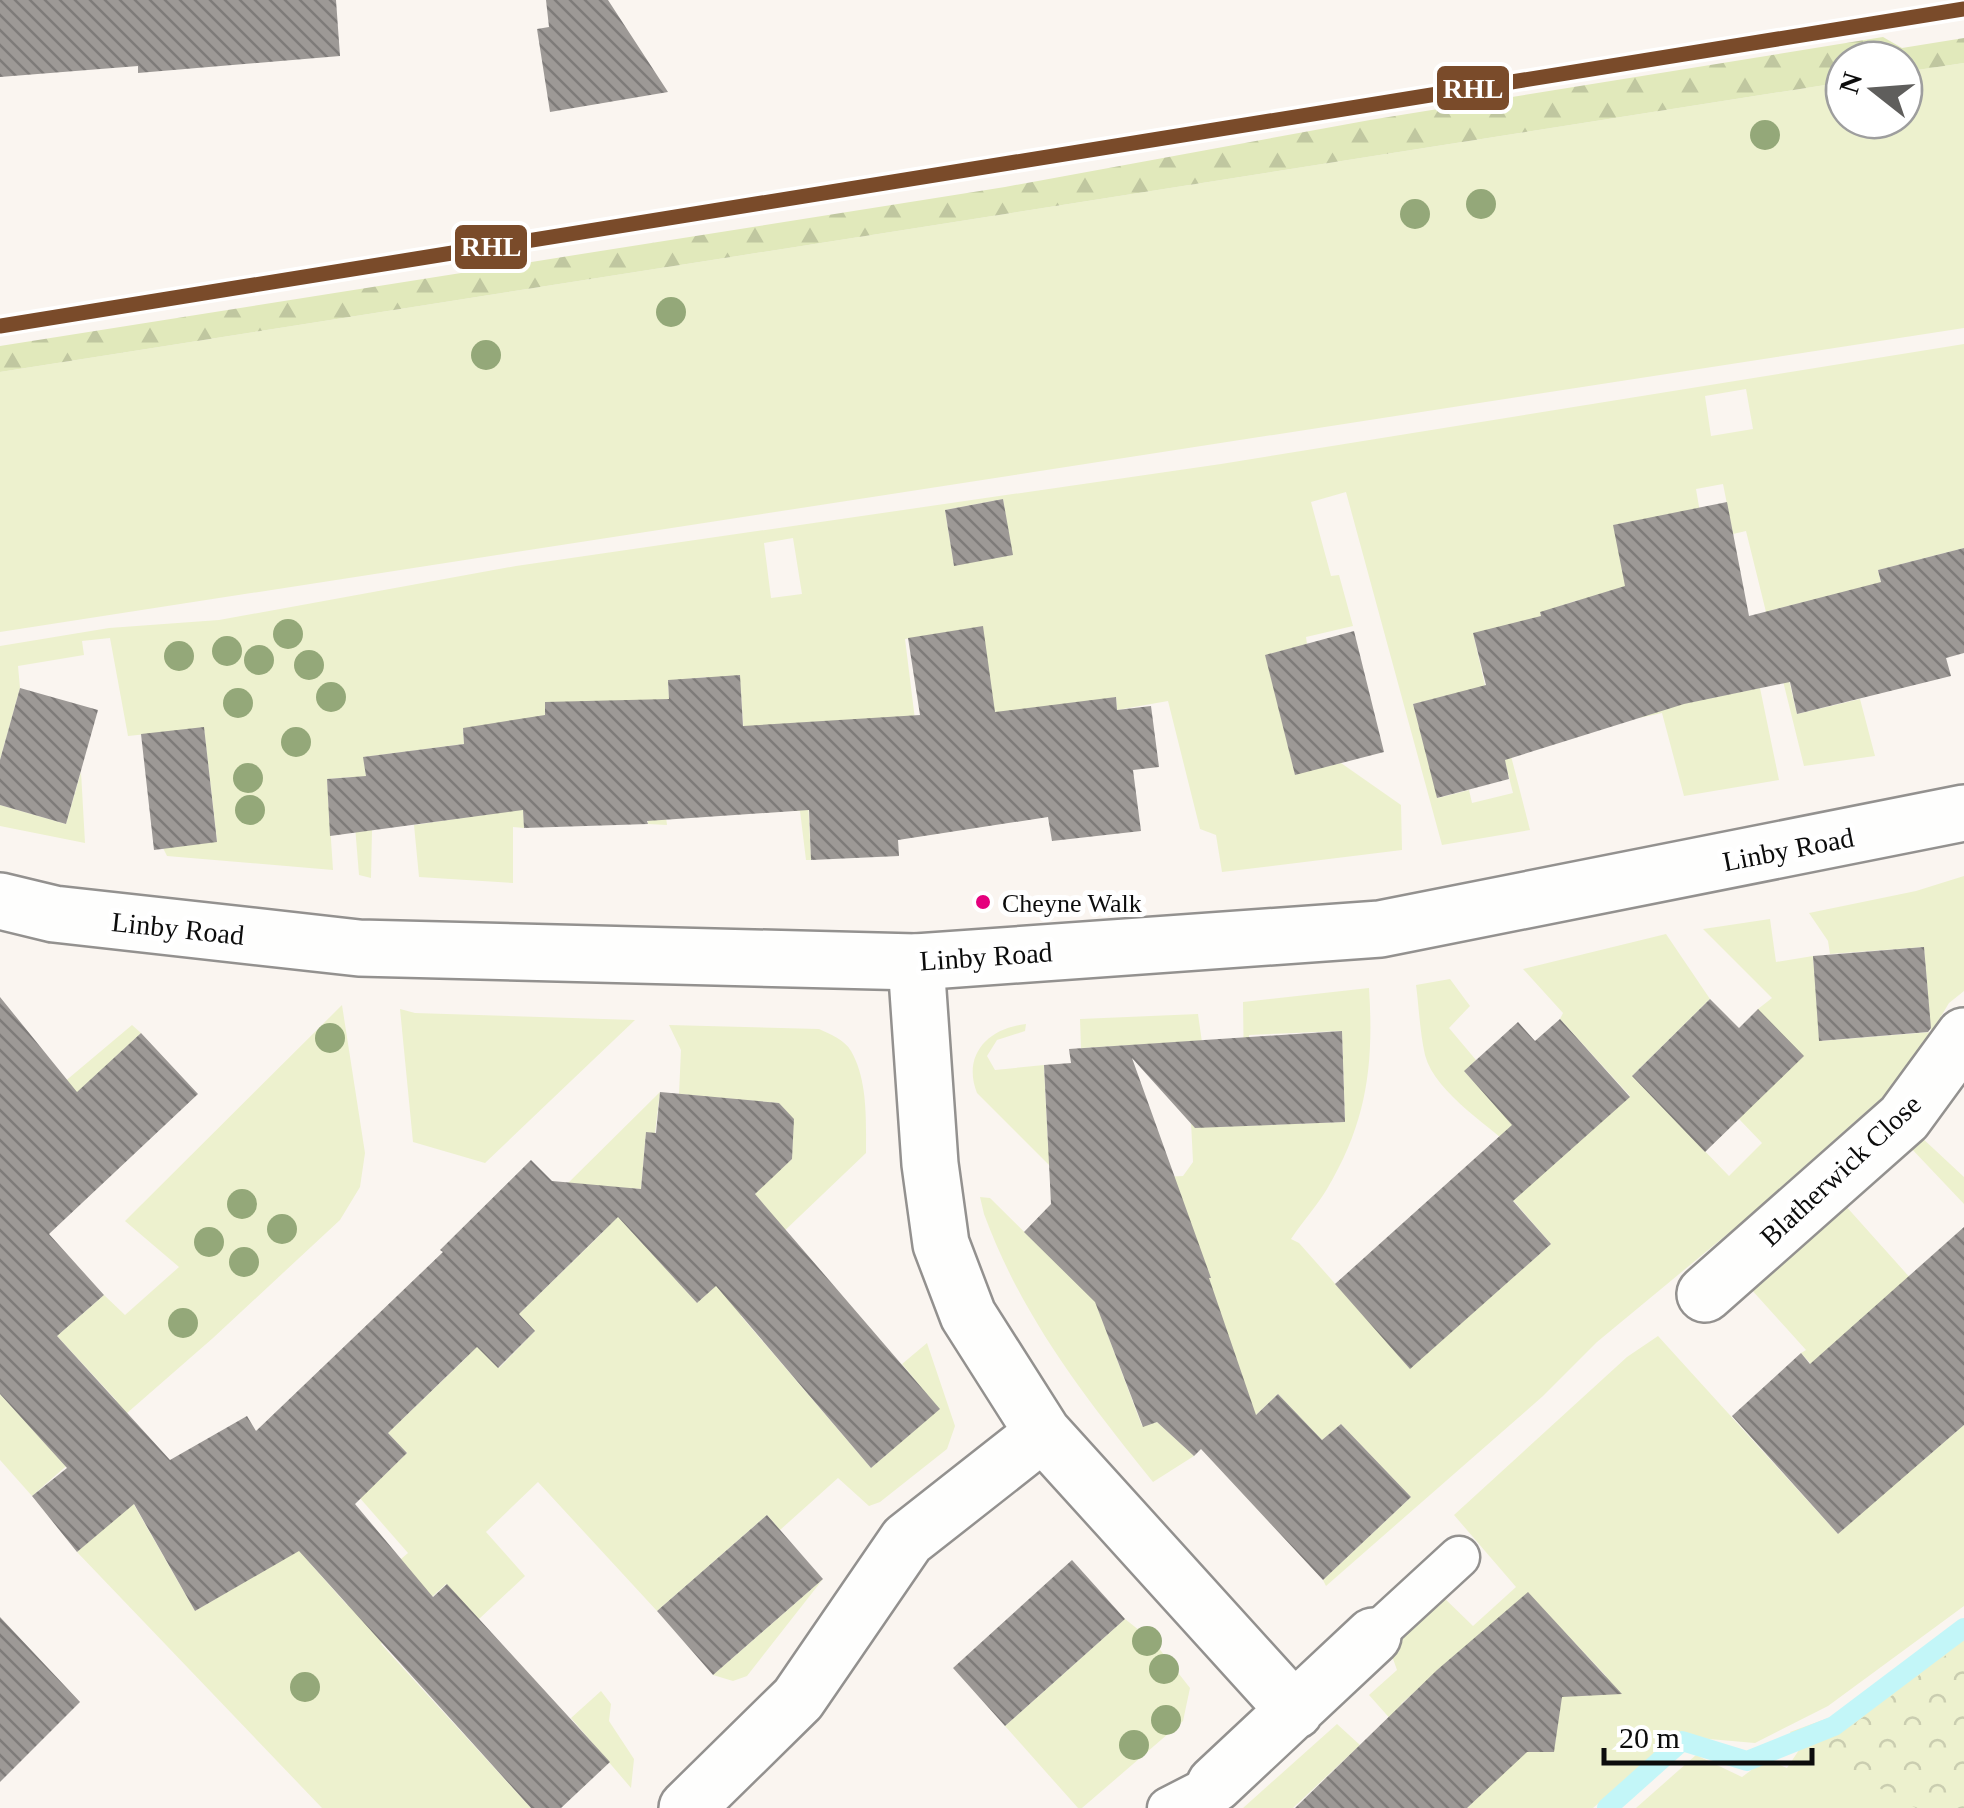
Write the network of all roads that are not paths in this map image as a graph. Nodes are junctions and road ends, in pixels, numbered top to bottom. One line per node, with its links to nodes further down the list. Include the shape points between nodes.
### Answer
1 (1964, 813): 3 (street, Linby Road, via 1380,929)
2 (0, 901): 3 (street, Linby Road, via 54,914 360,948)
3 (916, 962): 6 (street, via 941,1244 968,1315)
4 (1964, 1036): 5 (street, Blatherwick Close, via 1904,1118)
5 (1705, 1294)
6 (1043, 1433): 9 (street); 11 (street, via 907,1540 798,1698)
7 (1459, 1557): 8 (lane)
8 (1374, 1636): 9 (street)
9 (1295, 1711): 10 (street)
10 (1192, 1796)
11 (687, 1808)

